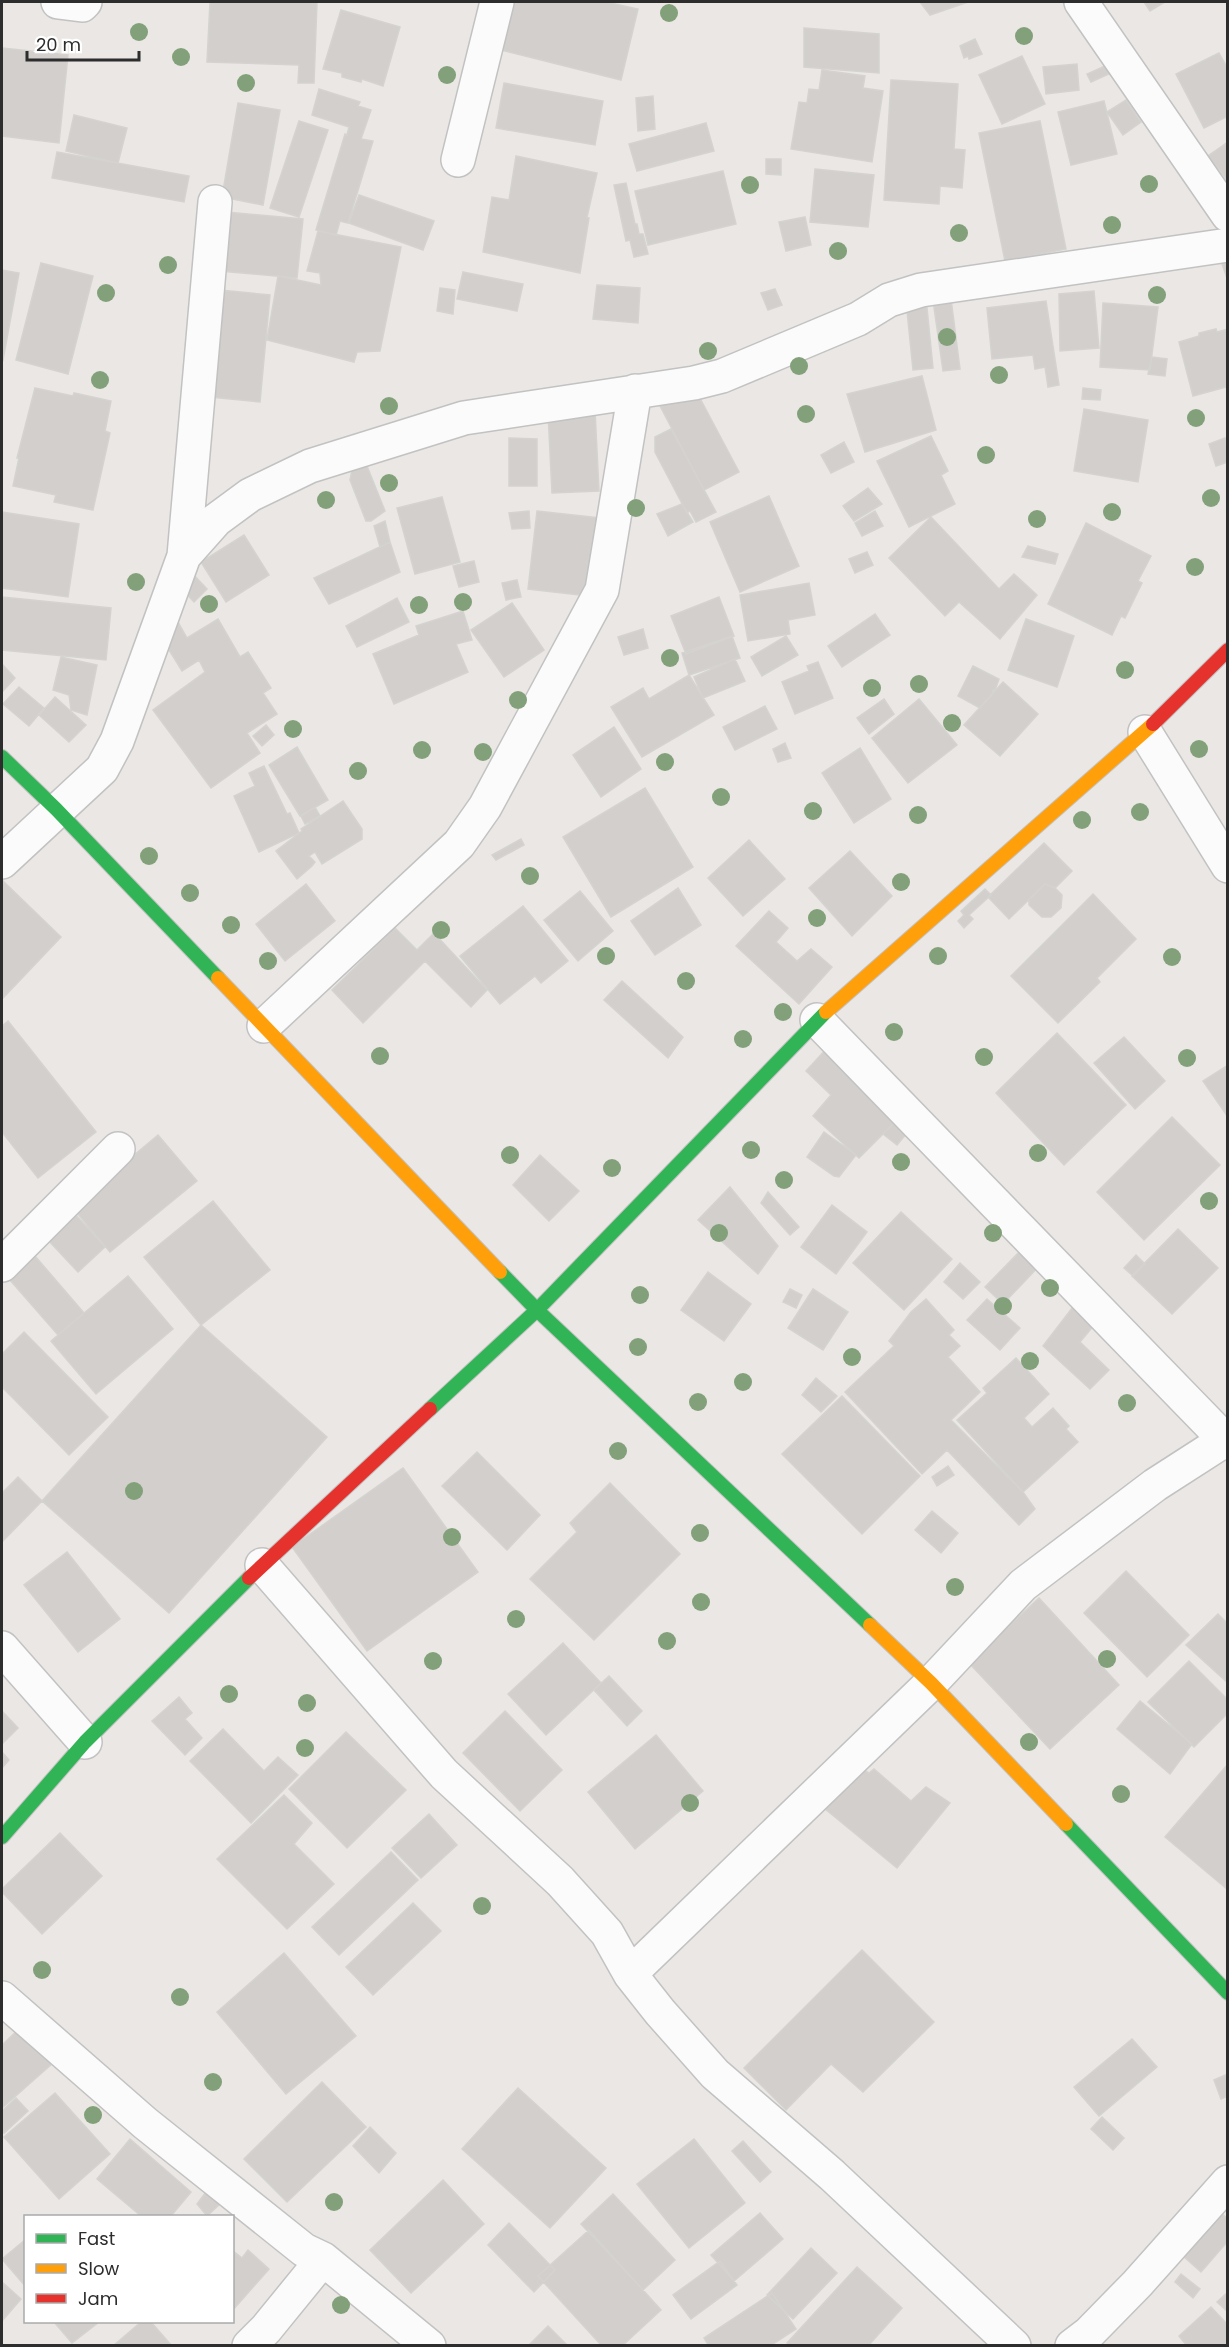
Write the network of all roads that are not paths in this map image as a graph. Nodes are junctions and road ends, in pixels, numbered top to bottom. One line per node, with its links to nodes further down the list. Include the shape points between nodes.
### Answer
1 (58, 2): 2 (street)
2 (85, 2)
3 (497, 2): 5 (street)
4 (1081, 2): 7 (street)
5 (458, 160)
6 (215, 202): 10 (street)
7 (1227, 215)
8 (1227, 245): 9 (street, via 921,290 889,300 858,318 722,376)
9 (635, 391): 10 (street, via 464,417 310,466 250,495 216,520); 18 (street, via 602,590 485,807 459,844)
10 (184, 556): 14 (street, via 117,741 102,769)
11 (1227, 650): 12 (street)
12 (1144, 732): 16 (street); 17 (street)
13 (2, 757): 14 (street)
14 (56, 809): 15 (street); 18 (street)
15 (2, 862)
16 (1227, 866)
17 (817, 1020): 21 (street); 22 (street)
18 (264, 1026): 21 (street)
19 (118, 1149): 20 (street)
20 (2, 1265)
21 (537, 1310): 23 (street); 25 (street)
22 (1227, 1440): 25 (street, via 1155,1485 1023,1585)
23 (262, 1565): 26 (street); 28 (street, via 444,1774 560,1881 607,1933)
24 (2, 1648): 26 (street)
25 (931, 1683): 28 (street); 29 (street)
26 (85, 1742): 27 (street)
27 (2, 1837)
28 (630, 1974): 35 (street, via 715,2074 832,2175)
29 (1227, 1993)
30 (2, 1998): 32 (street, via 145,2123 304,2250)
31 (1227, 2182): 36 (street, via 1137,2284)
32 (323, 2259): 33 (street); 34 (street)
33 (249, 2346)
34 (429, 2346)
35 (1014, 2346)
36 (1072, 2346)

